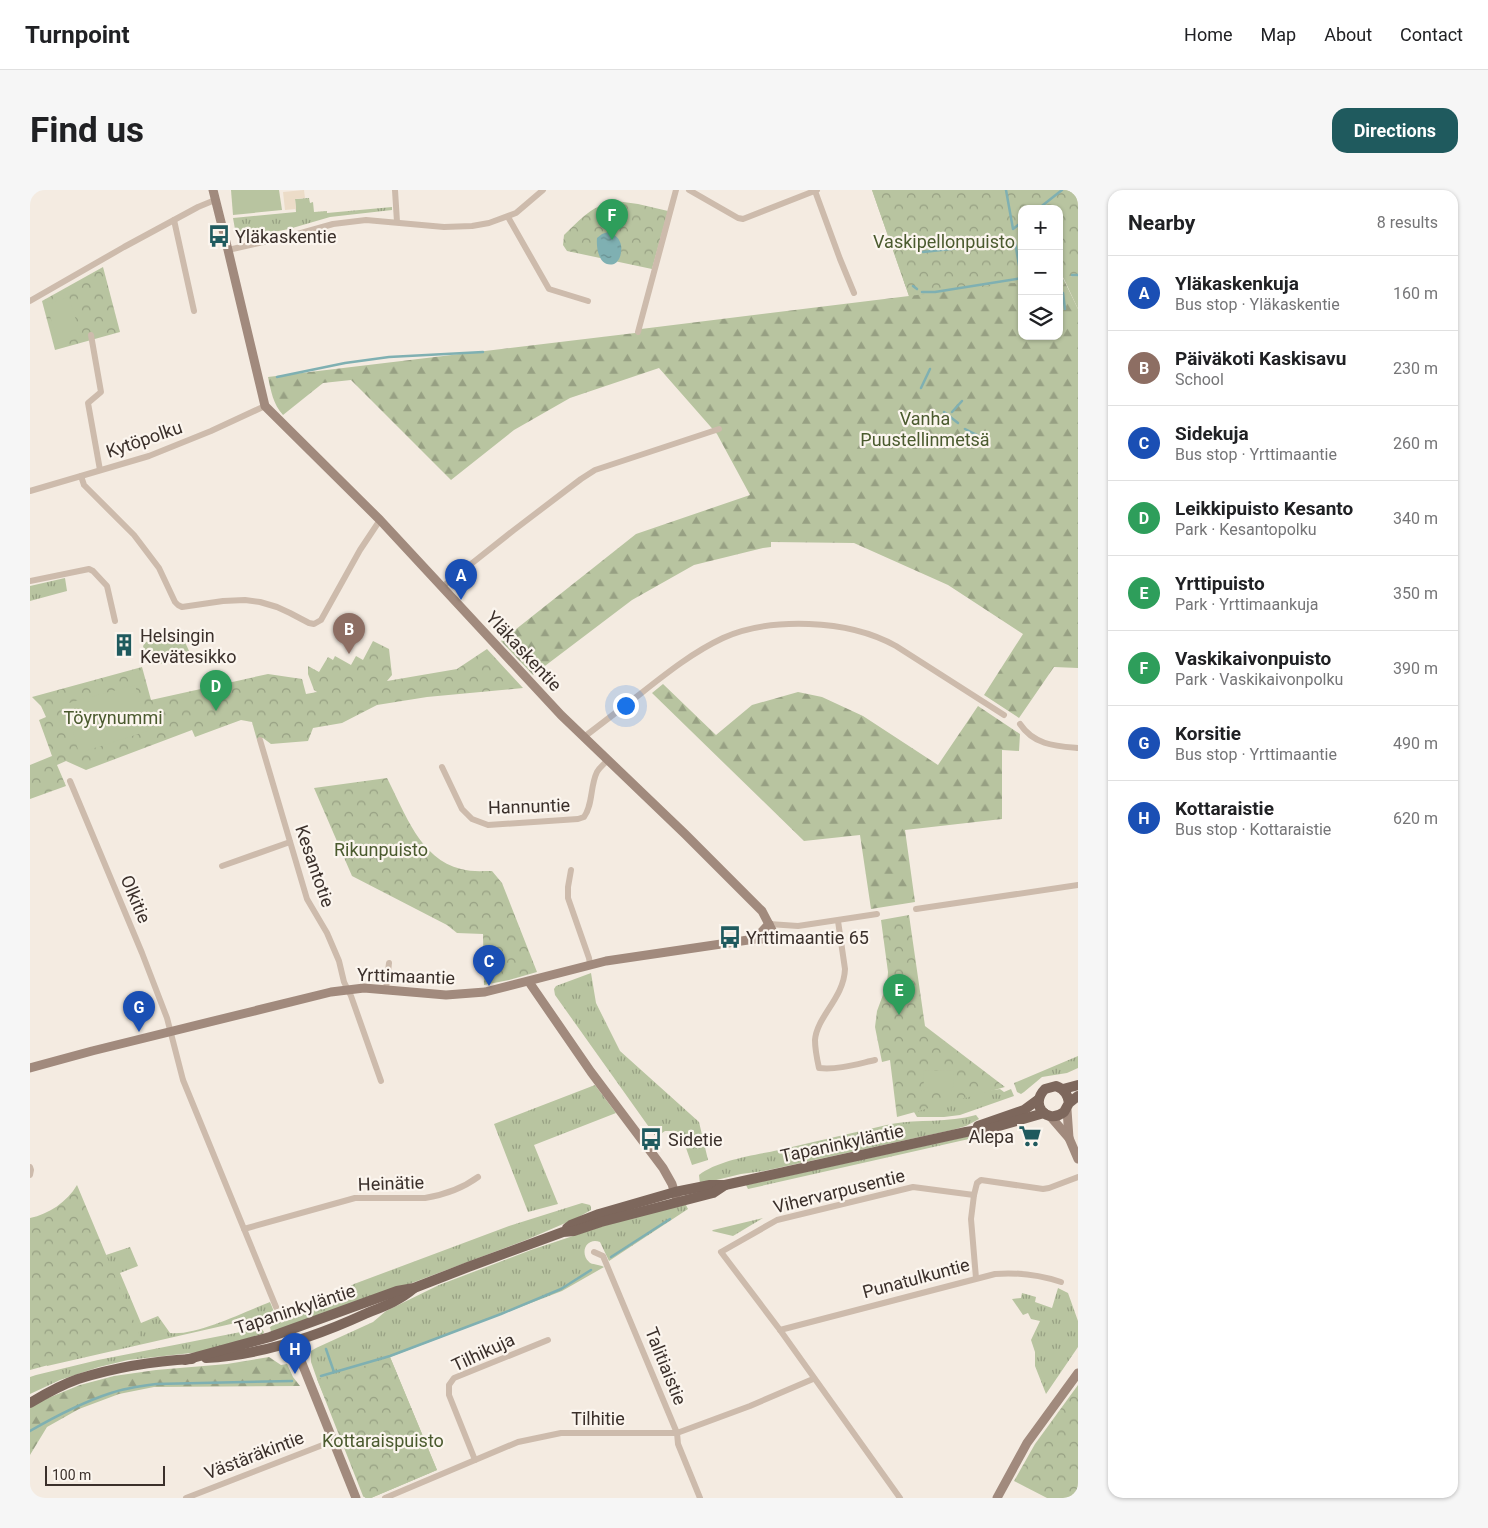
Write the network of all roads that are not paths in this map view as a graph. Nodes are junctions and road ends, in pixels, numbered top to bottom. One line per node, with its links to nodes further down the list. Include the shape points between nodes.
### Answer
1 (213, 190): 7 (street)
2 (395, 190): 10 (street)
3 (543, 190): 8 (street)
4 (676, 190): 16 (street)
5 (689, 190): 6 (street, via 744,219)
6 (816, 190): 12 (street)
7 (216, 200): 9 (street); 11 (street)
8 (508, 217): 10 (street, via 458,227); 14 (street, via 549,289)
9 (174, 220): 13 (street); 15 (street)
10 (397, 222): 11 (street, via 366,220 333,224)
11 (228, 250): 18 (street)
12 (854, 293)
13 (30, 301)
14 (588, 301)
15 (194, 311)
16 (638, 332)
17 (91, 335): 20 (street, via 101,392 88,403)
18 (264, 406): 20 (street, Kytöpolku, via 157,453); 23 (street, Yläkaskentie)
19 (719, 429): 25 (street, via 595,470)
20 (100, 470): 21 (street, Kytöpolku)
21 (81, 476): 22 (street, Kytöpolku); 23 (street, via 84,485 134,535 182,607 245,600 260,602 309,623 317,623)
22 (30, 491)
23 (380, 520): 25 (street, Yläkaskentie)
24 (30, 581): 26 (street, via 89,569 94,571 107,586)
25 (442, 587): 29 (street, Yläkaskentie)
26 (115, 621)
27 (1004, 715): 29 (street, via 882,639 845,628 794,624 736,633 704,648 662,676)
28 (1020, 724): 31 (street, via 1033,738 1046,744)
29 (584, 737): 32 (street, Yläkaskentie)
30 (260, 740): 35 (street, Kesantotie)
31 (1078, 748)
32 (608, 760): 33 (street, Hannuntie, via 595,777 584,817 495,825 481,823 467,814); 42 (street, Yläkaskentie, via 762,911)
33 (442, 767)
34 (70, 781): 48 (street, Olkitie)
35 (290, 842): 36 (street); 47 (street, Kesantotie, via 307,899 327,933)
36 (222, 866)
37 (571, 870): 44 (street, via 568,898)
38 (1078, 885): 39 (street)
39 (916, 909)
40 (878, 914): 41 (street)
41 (838, 920): 42 (street, via 798,926); 49 (street, via 845,976 816,1034 819,1068 840,1068)
42 (769, 924): 44 (street, Yrttimaantie, via 773,932 768,939)
43 (389, 963): 46 (street)
44 (590, 964): 45 (street, Yrttimaantie)
45 (529, 982): 46 (street, Yrttimaantie, via 493,991 459,994); 66 (street, via 663,1168)
46 (386, 989): 47 (street, Yrttimaantie)
47 (348, 990): 48 (street, Yrttimaantie); 51 (street, Kesantotie)
48 (171, 1031): 50 (street, Yrttimaantie); 67 (street, Olkitie, via 183,1080)
49 (875, 1060)
50 (30, 1068)
51 (381, 1081)
52 (1078, 1085): 53 (main road)
53 (1063, 1089): 55 (main road, via 1048,1087); 56 (main road, via 1068,1097)
54 (1078, 1096): 56 (main road)
55 (1038, 1099): 57 (main road); 58 (main road, Tapaninkyläntie, via 1024,1110)
56 (1068, 1106): 57 (main road, via 1061,1115); 59 (street)
57 (1047, 1115): 58 (main road, Tapaninkyläntie); 59 (street)
58 (966, 1132): 66 (main road, Tapaninkyläntie, via 725,1185 713,1193)
59 (1069, 1138): 60 (street)
60 (1078, 1159)
61 (30, 1167): 62 (street)
62 (30, 1175)
63 (478, 1177): 67 (street, Heinätie, via 434,1197 355,1198)
64 (1078, 1177): 65 (street, via 1043,1189 980,1180)
65 (974, 1195): 69 (street, via 971,1219); 73 (street, Vihervarpusentie, via 913,1187 777,1220 720,1252)
66 (676, 1197): 71 (main road, Tapaninkyläntie, via 563,1232)
67 (244, 1229): 72 (street, Olkitie)
68 (594, 1252): 81 (street, Talitiaistie, via 603,1256)
69 (976, 1278): 70 (street, Punatulkuntie, via 1022,1273); 73 (street, Punatulkuntie)
70 (1061, 1282)
71 (414, 1288): 74 (main road, Tapaninkyläntie, via 397,1291); 76 (main road, Tapaninkyläntie, via 402,1298)
72 (276, 1307)
73 (780, 1330): 79 (street)
74 (288, 1331): 76 (street); 77 (main road, Tapaninkyläntie)
75 (548, 1340): 83 (street, Tilhikuja, via 454,1378 449,1386 449,1395)
76 (293, 1343): 77 (main road, Tapaninkyläntie, via 248,1354); 82 (street)
77 (185, 1360): 80 (main road, Tapaninkyläntie, via 113,1370 78,1379)
78 (1078, 1373): 89 (street, via 1026,1443)
79 (814, 1379): 81 (street, Tilhitie); 88 (street)
80 (30, 1403)
81 (677, 1433): 83 (street, Tilhitie, via 561,1434 518,1442); 87 (street, Talitiaistie, via 678,1444)
82 (333, 1441): 84 (street, Västäräkintie); 85 (street)
83 (476, 1460): 86 (street, Tilhitie)
84 (186, 1498)
85 (356, 1498)
86 (385, 1498)
87 (700, 1498)
88 (900, 1498)
89 (997, 1498)

